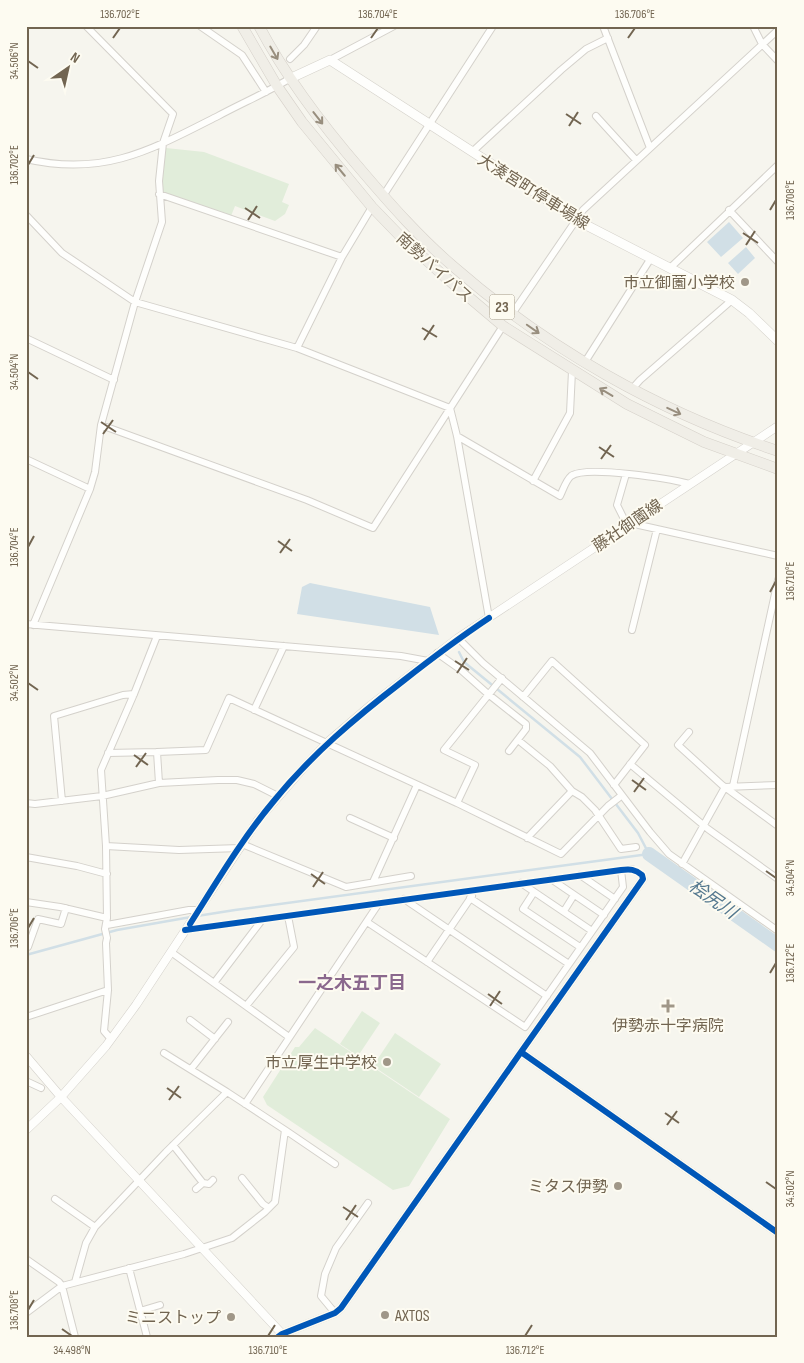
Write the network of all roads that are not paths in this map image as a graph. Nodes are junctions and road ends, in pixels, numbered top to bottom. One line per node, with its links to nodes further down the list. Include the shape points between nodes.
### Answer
1 (86, 26): 21 (street, via 173,114)
2 (200, 26): 18 (street, via 242,55)
3 (242, 26): 17 (highway, 南勢バイパス / 23)
4 (259, 26): 16 (highway, 南勢バイパス / 23, one-way to 16)
5 (317, 26): 13 (street)
6 (394, 26): 14 (street)
7 (493, 26): 20 (street)
8 (603, 26): 11 (street)
9 (753, 26): 12 (street)
10 (778, 30): 12 (street)
11 (608, 38): 22 (street); 23 (street, via 586,49)
12 (762, 44): 15 (street); 22 (street)
13 (290, 59)
14 (330, 60): 16 (main road); 20 (main road, 大湊宮町停車場線)
15 (778, 61)
16 (289, 79): 17 (street); 28 (highway, 南勢バイパス / 23, one-way to 28)
17 (278, 86): 18 (street); 29 (highway, 南勢バイパス / 23, one-way to 17, via 321,148)
18 (266, 92): 21 (street)
19 (596, 116): 25 (street)
20 (430, 124): 23 (main road, 大湊宮町停車場線); 28 (street)
21 (163, 143): 24 (street, via 128,157 95,164 50,165); 27 (street)
22 (650, 148): 25 (street)
23 (472, 152): 32 (main road, 大湊宮町停車場線)
24 (26, 159)
25 (636, 160): 32 (street)
26 (778, 165): 30 (street)
27 (159, 194): 33 (street); 38 (street, via 162,222)
28 (383, 196): 39 (highway, 南勢バイパス / 23, via 452,266)
29 (372, 207): 33 (street); 40 (highway, 南勢バイパス / 23, via 400,237)
30 (730, 210): 35 (street); 36 (street)
31 (26, 215): 38 (street, via 62,253)
32 (576, 219): 34 (main road, 大湊宮町停車場線); 39 (street)
33 (342, 257): 43 (street)
34 (651, 258): 36 (main road, 大湊宮町停車場線); 44 (street)
35 (778, 262)
36 (670, 268): 37 (main road, 大湊宮町停車場線)
37 (732, 300): 42 (main road, 大湊宮町停車場線); 47 (street)
38 (136, 302): 43 (street); 46 (street)
39 (512, 314): 44 (highway, 南勢バイパス / 23, one-way to 44)
40 (503, 326): 45 (highway, 南勢バイパス / 23); 48 (street)
41 (26, 338): 46 (street)
42 (778, 342)
43 (297, 348): 48 (street)
44 (585, 362): 47 (highway, 南勢バイパス / 23)
45 (572, 371): 54 (highway, 南勢バイパス / 23, one-way to 45, via 627,404); 58 (street, via 570,413)
46 (114, 380): 49 (street)
47 (632, 389): 52 (highway, 南勢バイパス / 23, one-way to 52, via 703,424)
48 (450, 408): 49 (street, via 374,528 307,500); 51 (street)
49 (101, 425): 60 (street)
50 (778, 426): 52 (street, 藤社御薗線)
51 (457, 436): 58 (street); 65 (street)
52 (754, 443): 53 (highway, 南勢バイパス / 23); 54 (street, 藤社御薗線)
53 (778, 451)
54 (736, 454): 56 (highway, 南勢バイパス / 23); 59 (street, 藤社御薗線)
55 (26, 459): 60 (street)
56 (778, 469)
57 (626, 474): 58 (street, via 575,474 570,476 560,496); 59 (street); 61 (street, via 617,505)
58 (533, 481)
59 (690, 484): 61 (street, 藤社御薗線)
60 (90, 489): 66 (street)
61 (629, 524): 62 (street); 65 (street, 藤社御薗線)
62 (657, 529): 63 (street); 67 (street)
63 (778, 556)
64 (778, 580): 89 (street)
65 (489, 618): 69 (street, 藤社御薗線)
66 (30, 625): 68 (street)
67 (632, 630)
68 (157, 636): 70 (street); 75 (street)
69 (458, 638): 71 (street, 藤社御薗線); 73 (street)
70 (284, 646): 72 (street); 77 (street)
71 (437, 653): 72 (street, 藤社御薗線); 74 (street)
72 (428, 661): 80 (street, 藤社御薗線)
73 (500, 680): 74 (street); 76 (street)
74 (489, 693): 79 (street, via 526,724); 97 (street, via 444,750 475,765)
75 (134, 694): 83 (street); 95 (street, via 54,716)
76 (523, 697): 84 (street, via 552,661 645,745); 87 (street, via 590,753)
77 (254, 710): 80 (street); 82 (street, via 229,698 206,750)
78 (689, 732): 90 (street, via 678,745)
79 (518, 740): 81 (street); 91 (street, via 550,766)
80 (327, 744): 86 (street); 93 (street, 藤社御薗線)
81 (509, 751)
82 (157, 752): 83 (street); 85 (street)
83 (108, 753): 92 (street, via 101,770)
84 (630, 764): 87 (street); 100 (street)
85 (159, 783): 92 (street); 93 (street, via 237,780)
86 (417, 785): 97 (street); 102 (street)
87 (614, 785): 94 (street)
88 (778, 785): 89 (street)
89 (733, 786): 90 (street)
90 (726, 787): 100 (street); 101 (street)
91 (572, 791): 98 (street, via 582,797); 103 (street)
92 (102, 796): 95 (street); 104 (street)
93 (278, 796): 105 (street, 藤社御薗線)
94 (619, 798): 98 (street); 108 (street, via 664,850)
95 (62, 801): 96 (street)
96 (26, 803)
97 (457, 803): 103 (street)
98 (599, 817): 103 (street, via 561,854); 106 (street, via 621,849)
99 (350, 818): 102 (street)
100 (704, 825): 108 (street); 115 (street)
101 (778, 826)
102 (394, 838): 116 (street)
103 (527, 838)
104 (106, 846): 105 (street, via 179,850); 110 (street)
105 (241, 846): 116 (street, via 346,887); 127 (street, 藤社御薗線)
106 (636, 847)
107 (26, 857): 110 (street)
108 (682, 864): 137 (street)
109 (621, 870): 111 (street); 114 (street, via 636,870); 123 (street, via 623,887)
110 (107, 874): 133 (street)
111 (580, 875): 113 (street); 123 (street)
112 (410, 876): 116 (street)
113 (551, 879): 117 (street); 120 (street)
114 (643, 879): 153 (street)
115 (778, 879)
116 (373, 882)
117 (521, 883): 118 (street); 119 (street)
118 (477, 889): 121 (street); 122 (street)
119 (534, 892): 128 (street); 139 (street, via 523,909)
120 (574, 895): 128 (street); 129 (street)
121 (470, 898): 135 (street); 142 (street)
122 (404, 899): 125 (street); 135 (street)
123 (615, 899): 129 (street)
124 (26, 902): 126 (street)
125 (379, 903): 130 (street); 132 (street)
126 (66, 908): 133 (street); 138 (street, via 61,924 38,919)
127 (198, 910): 133 (street); 134 (street, 藤社御薗線)
128 (564, 911): 136 (street)
129 (604, 915): 136 (street)
130 (288, 916): 131 (street); 146 (street, via 294,947)
131 (262, 920): 134 (street); 143 (street)
132 (367, 922): 141 (street); 150 (street)
133 (106, 924): 144 (street)
134 (187, 927): 140 (street, 藤社御薗線)
135 (449, 930): 141 (street); 145 (street)
136 (592, 931): 139 (street)
137 (778, 931)
138 (28, 946)
139 (580, 948): 142 (street)
140 (171, 952): 143 (street); 152 (street, 藤社御薗線)
141 (427, 962): 145 (street, via 526,1027)
142 (569, 964): 145 (street)
143 (214, 983): 146 (street)
144 (108, 990): 147 (street); 152 (street, via 104,1031)
145 (547, 996)
146 (246, 1006): 150 (street)
147 (26, 1016)
148 (190, 1020): 151 (street)
149 (228, 1022): 151 (street)
150 (289, 1037): 161 (street)
151 (215, 1038): 156 (street)
152 (110, 1040): 160 (street, 藤社御薗線)
153 (521, 1052): 175 (street); 184 (street, via 346,1302)
154 (164, 1053): 156 (street)
155 (26, 1056): 160 (street)
156 (191, 1070): 159 (street)
157 (26, 1081): 158 (street)
158 (41, 1088)
159 (227, 1092): 161 (street); 164 (street)
160 (60, 1097): 162 (street, 藤社御薗線); 168 (street)
161 (245, 1104): 163 (street)
162 (26, 1130)
163 (285, 1130): 165 (street); 173 (street, via 277,1195)
164 (174, 1145): 168 (street); 169 (street)
165 (335, 1164)
166 (242, 1178): 173 (street)
167 (213, 1180): 169 (street, via 209,1184)
168 (139, 1181): 174 (street); 176 (street)
169 (204, 1183): 170 (street)
170 (196, 1189)
171 (55, 1199): 174 (street)
172 (368, 1203): 184 (street, via 336,1248 325,1274 321,1296)
173 (269, 1208): 176 (street, via 232,1238)
174 (95, 1227): 179 (street, via 86,1243)
175 (778, 1233)
176 (202, 1249): 178 (street); 185 (street)
177 (26, 1260): 180 (street)
178 (129, 1268): 179 (street); 182 (street)
179 (75, 1282): 180 (street)
180 (62, 1286): 183 (street); 186 (street)
181 (160, 1305): 182 (street)
182 (140, 1311): 187 (street)
183 (26, 1313)
184 (335, 1313): 185 (street)
185 (282, 1336)
186 (75, 1337)
187 (146, 1337)

